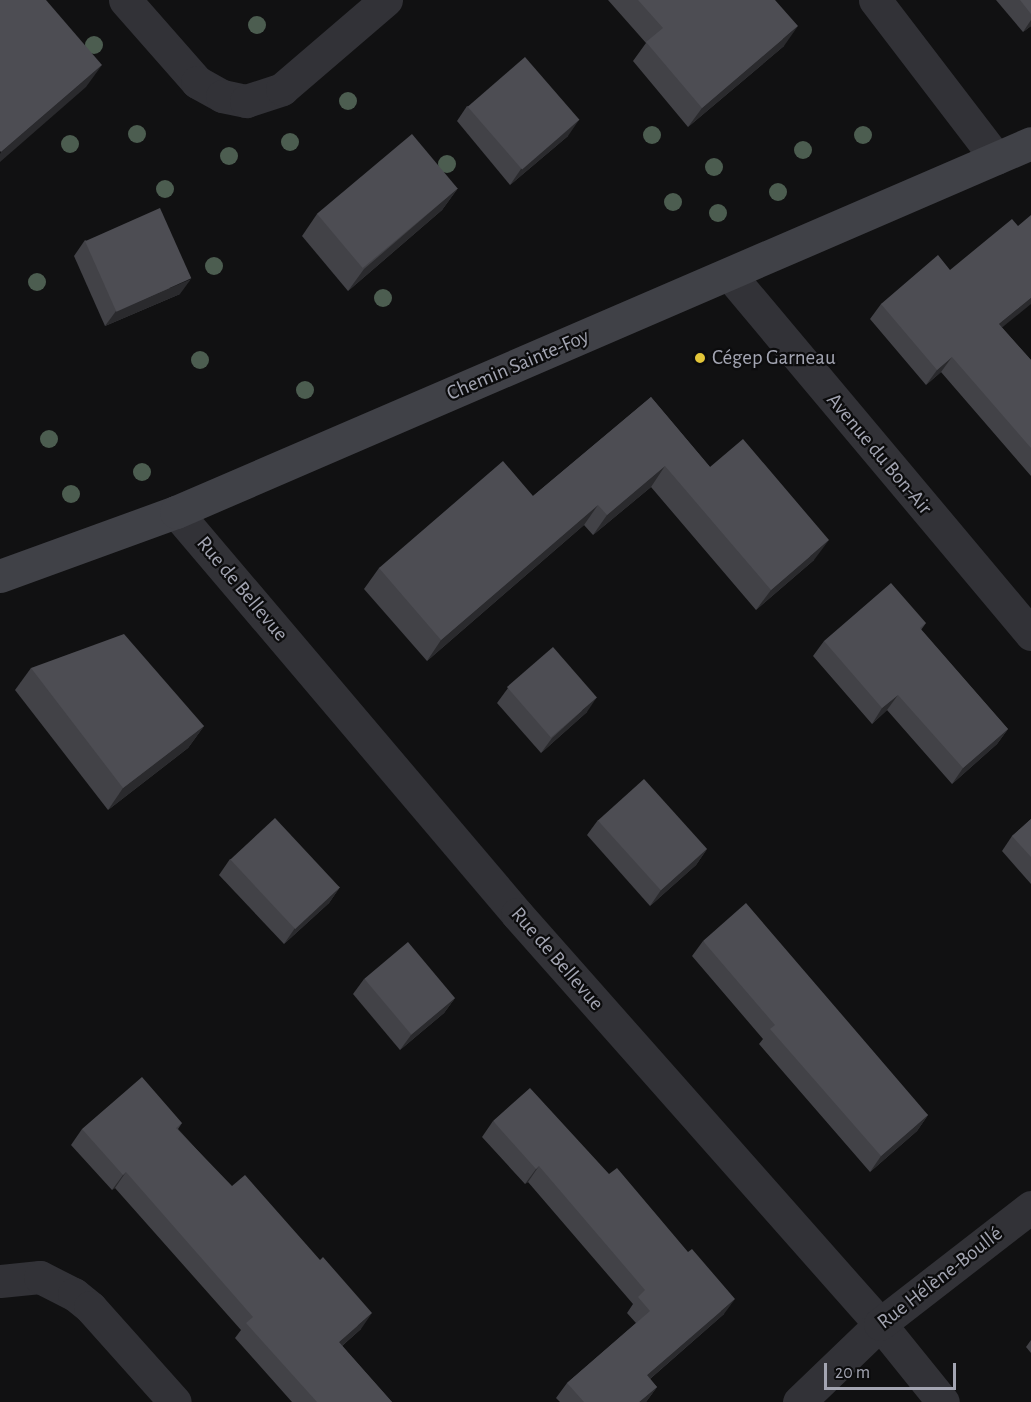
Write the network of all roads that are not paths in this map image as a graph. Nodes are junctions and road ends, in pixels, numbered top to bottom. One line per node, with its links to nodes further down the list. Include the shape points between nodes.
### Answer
1 (125, 0): 2 (street, via 197,82 222,96 246,101 282,89)
2 (386, 0)
3 (875, 0): 5 (street)
4 (1031, 142): 5 (main road, Chemin Sainte-Foy)
5 (996, 158): 6 (main road, Chemin Sainte-Foy)
6 (729, 274): 7 (main road, Chemin Sainte-Foy); 9 (street, Avenue du Bon-Air)
7 (176, 512): 8 (main road, Chemin Sainte-Foy); 12 (street, Rue de Bellevue, via 517,915)
8 (0, 576)
9 (1031, 634)
10 (1031, 1206): 12 (street, Rue Hélène-Boullé)
11 (0, 1281): 13 (street, via 40,1277 74,1294)
12 (880, 1324): 14 (street, Rue Hélène-Boullé); 15 (street, Rue de Bellevue)
13 (175, 1402)
14 (799, 1402)
15 (943, 1402)

